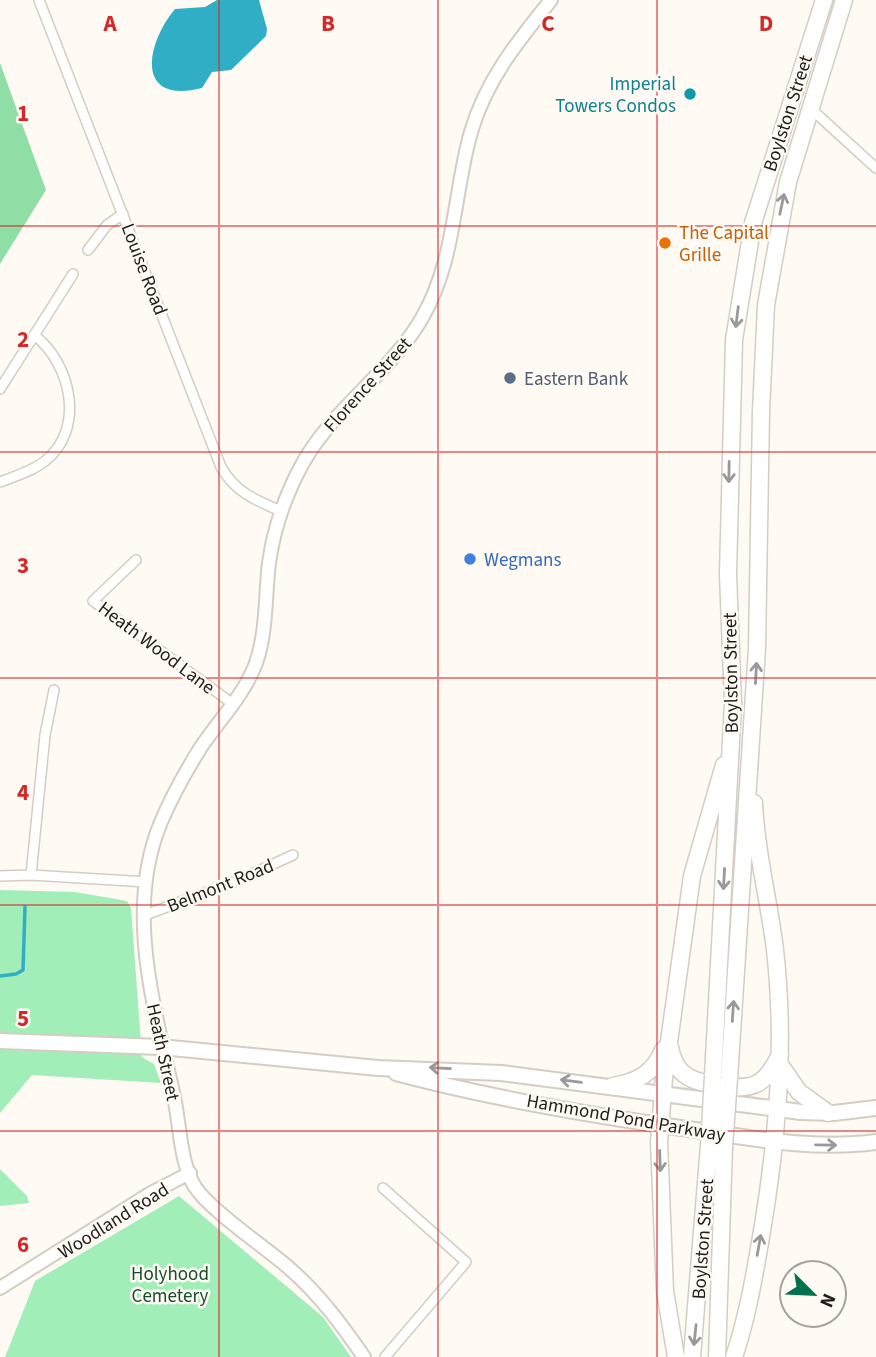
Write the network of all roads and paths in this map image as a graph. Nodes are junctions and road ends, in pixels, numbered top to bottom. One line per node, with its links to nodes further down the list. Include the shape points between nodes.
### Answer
1 (39, 0): 7 (street, Louise Road)
2 (551, 0): 13 (street, Florence Street, via 502,62 481,104 463,164 450,247 430,303 390,361 317,440)
3 (824, 0): 18 (highway, Boylston Street, one-way to 18, via 761,194 736,316 729,495)
4 (845, 0): 5 (highway, Boylston Street)
5 (809, 107): 6 (street); 17 (highway, Boylston Street, one-way to 5, via 766,305 783,202)
6 (876, 168)
7 (124, 214): 8 (street, via 107,225); 13 (street, Louise Road, via 221,467 244,495)
8 (88, 250)
9 (73, 274): 10 (street)
10 (34, 335): 11 (street); 12 (street, via 49,349 63,374 70,406 68,421 64,436 45,461)
11 (0, 389)
12 (0, 482)
13 (281, 511): 16 (street, Florence Street, via 269,564 258,656)
14 (136, 560): 16 (street, Heath Wood Lane, via 93,601)
15 (54, 690): 20 (street)
16 (235, 702): 22 (street, Heath Street, via 202,747 168,807 152,848)
17 (751, 741): 27 (highway, via 757,847 775,950); 29 (highway, Boylston Street, one-way to 17)
18 (731, 743): 24 (highway, via 694,863); 29 (highway, Boylston Street, one-way to 29)
19 (293, 855): 23 (street, Belmont Road)
20 (31, 875): 21 (street); 22 (street)
21 (0, 876)
22 (147, 882): 23 (street, Heath Street)
23 (145, 915): 26 (street, Heath Street, via 147,965)
24 (670, 1035): 27 (highway, via 679,1069 702,1083 752,1086); 30 (highway, via 648,1073); 31 (highway)
25 (0, 1041): 26 (main road, Hammond Pond Parkway)
26 (161, 1047): 28 (main road, Hammond Pond Parkway); 39 (street, Heath Street)
27 (780, 1059): 33 (highway); 34 (highway, via 799,1092)
28 (378, 1068): 30 (main road, Hammond Pond Parkway, one-way to 28, via 449,1069); 35 (main road, Hammond Pond Parkway)
29 (721, 1078): 38 (highway, Boylston Street, bridge)
30 (613, 1086): 31 (main road, Hammond Pond Parkway)
31 (662, 1093): 33 (main road, Hammond Pond Parkway); 35 (highway)
32 (876, 1108): 34 (main road, Hammond Pond Parkway)
33 (779, 1109): 34 (main road, Hammond Pond Parkway); 36 (highway)
34 (828, 1113)
35 (661, 1125): 36 (main road, Hammond Pond Parkway); 44 (highway, one-way to 44, via 665,1291)
36 (776, 1142): 37 (main road, Hammond Pond Parkway, one-way to 37, via 824,1146); 47 (highway, one-way to 36, via 748,1313)
37 (876, 1142)
38 (717, 1146): 45 (highway, Boylston Street, one-way to 45); 46 (highway, Boylston Street)
39 (190, 1173): 41 (street, Woodland Road); 42 (street, Heath Street, via 204,1197 323,1301)
40 (383, 1188): 43 (street, via 466,1262)
41 (0, 1289)
42 (364, 1357)
43 (385, 1357)
44 (676, 1357)
45 (692, 1357)
46 (717, 1357)
47 (734, 1357)

